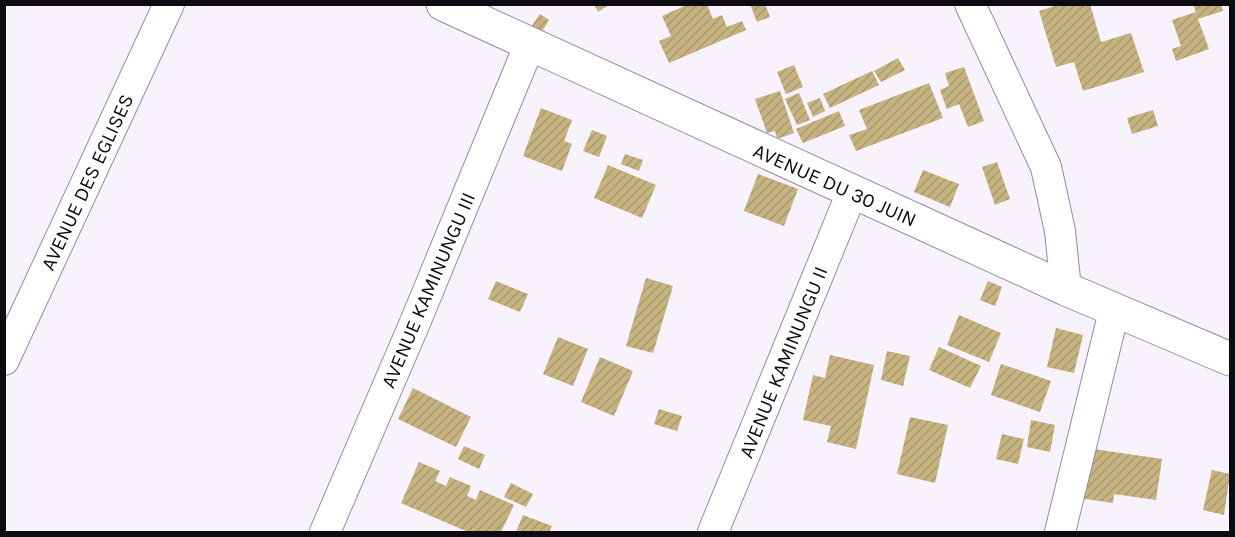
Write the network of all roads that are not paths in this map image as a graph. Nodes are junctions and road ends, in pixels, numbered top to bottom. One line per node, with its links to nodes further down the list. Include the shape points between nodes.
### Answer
1 (169, 4): 9 (street, AVENUE DES EGLISES)
2 (443, 4): 4 (street, AVENUE DU 30 JUIN)
3 (970, 4): 6 (street, via 1046,167 1060,231)
4 (529, 46): 5 (street, AVENUE DU 30 JUIN); 10 (street, AVENUE KAMINUNGU III)
5 (852, 192): 6 (street, AVENUE DU 30 JUIN); 11 (street, AVENUE KAMINUNGU II)
6 (1066, 289): 7 (street, AVENUE DU 30 JUIN)
7 (1114, 311): 8 (street, AVENUE DU 30 JUIN); 12 (street)
8 (1230, 359)
9 (4, 360)
10 (325, 532)
11 (713, 532)
12 (1060, 532)

